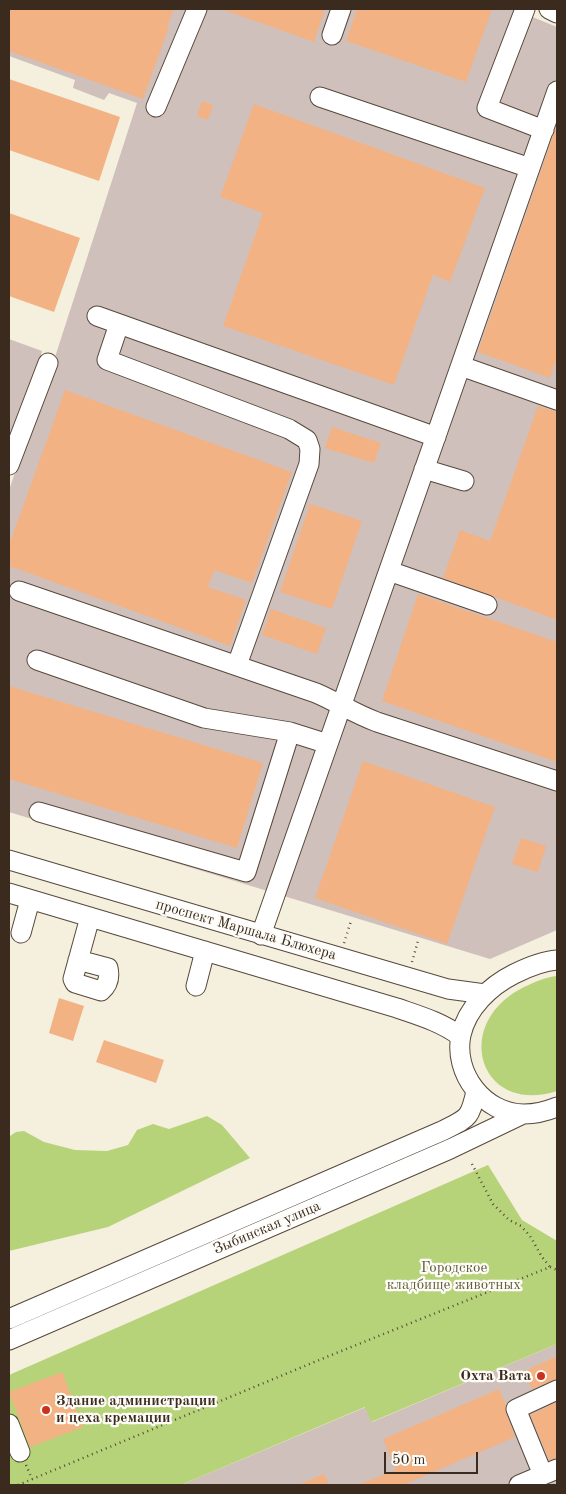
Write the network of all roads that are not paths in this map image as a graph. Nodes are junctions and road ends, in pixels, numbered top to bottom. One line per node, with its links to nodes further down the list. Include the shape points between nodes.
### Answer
1 (197, 9): 9 (street)
2 (341, 9): 6 (street)
3 (525, 9): 10 (street, via 487,108)
4 (549, 9): 5 (street)
5 (557, 13)
6 (332, 35)
7 (557, 92): 10 (street)
8 (320, 97): 11 (street)
9 (156, 107)
10 (544, 130): 11 (street)
11 (530, 168): 15 (street)
12 (96, 316): 13 (street)
13 (119, 324): 17 (street); 25 (street, via 107,360 289,429 307,440 309,464)
14 (48, 363): 18 (street)
15 (461, 366): 16 (street); 17 (street)
16 (557, 400)
17 (436, 437): 19 (street)
18 (9, 465)
19 (424, 469): 20 (street); 21 (street)
20 (464, 480)
21 (389, 571): 23 (street); 26 (street)
22 (19, 591): 25 (street)
23 (487, 605)
24 (38, 660): 27 (street, via 204,718)
25 (237, 665): 26 (street)
26 (342, 704): 28 (street); 29 (street, via 363,717)
27 (290, 732): 28 (street); 30 (street, via 246,872)
28 (328, 744): 36 (street)
29 (557, 781)
30 (39, 812)
31 (9, 860): 36 (street, проспект Маршала Блюхера)
32 (9, 893): 33 (street, проспект Маршала Блюхера)
33 (30, 900): 34 (street, проспект Маршала Блюхера); 35 (street)
34 (90, 917): 37 (street, проспект Маршала Блюхера); 38 (street)
35 (20, 933)
36 (261, 935): 41 (street, проспект Маршала Блюхера, via 448,990)
37 (205, 951): 40 (street); 42 (street, проспект Маршала Блюхера, via 407,1011 448,1026)
38 (78, 960)
39 (557, 960): 41 (street, via 524,969)
40 (196, 986)
41 (485, 994): 42 (street, via 471,1011)
42 (460, 1036): 43 (street, via 459,1053 463,1068)
43 (476, 1091): 45 (street, via 493,1105); 46 (street, Зыбинская улица, via 472,1111 464,1120 442,1131)
44 (557, 1108): 45 (street)
45 (523, 1114): 47 (street, Зыбинская улица, via 450,1149)
46 (91, 1283): 47 (street); 48 (street, Зыбинская улица)
47 (99, 1301): 49 (street, Зыбинская улица)
48 (9, 1318)
49 (9, 1340)
50 (557, 1390): 53 (street, via 516,1409)
51 (9, 1424): 52 (street)
52 (20, 1452)
53 (550, 1472): 54 (street)
54 (519, 1485)

